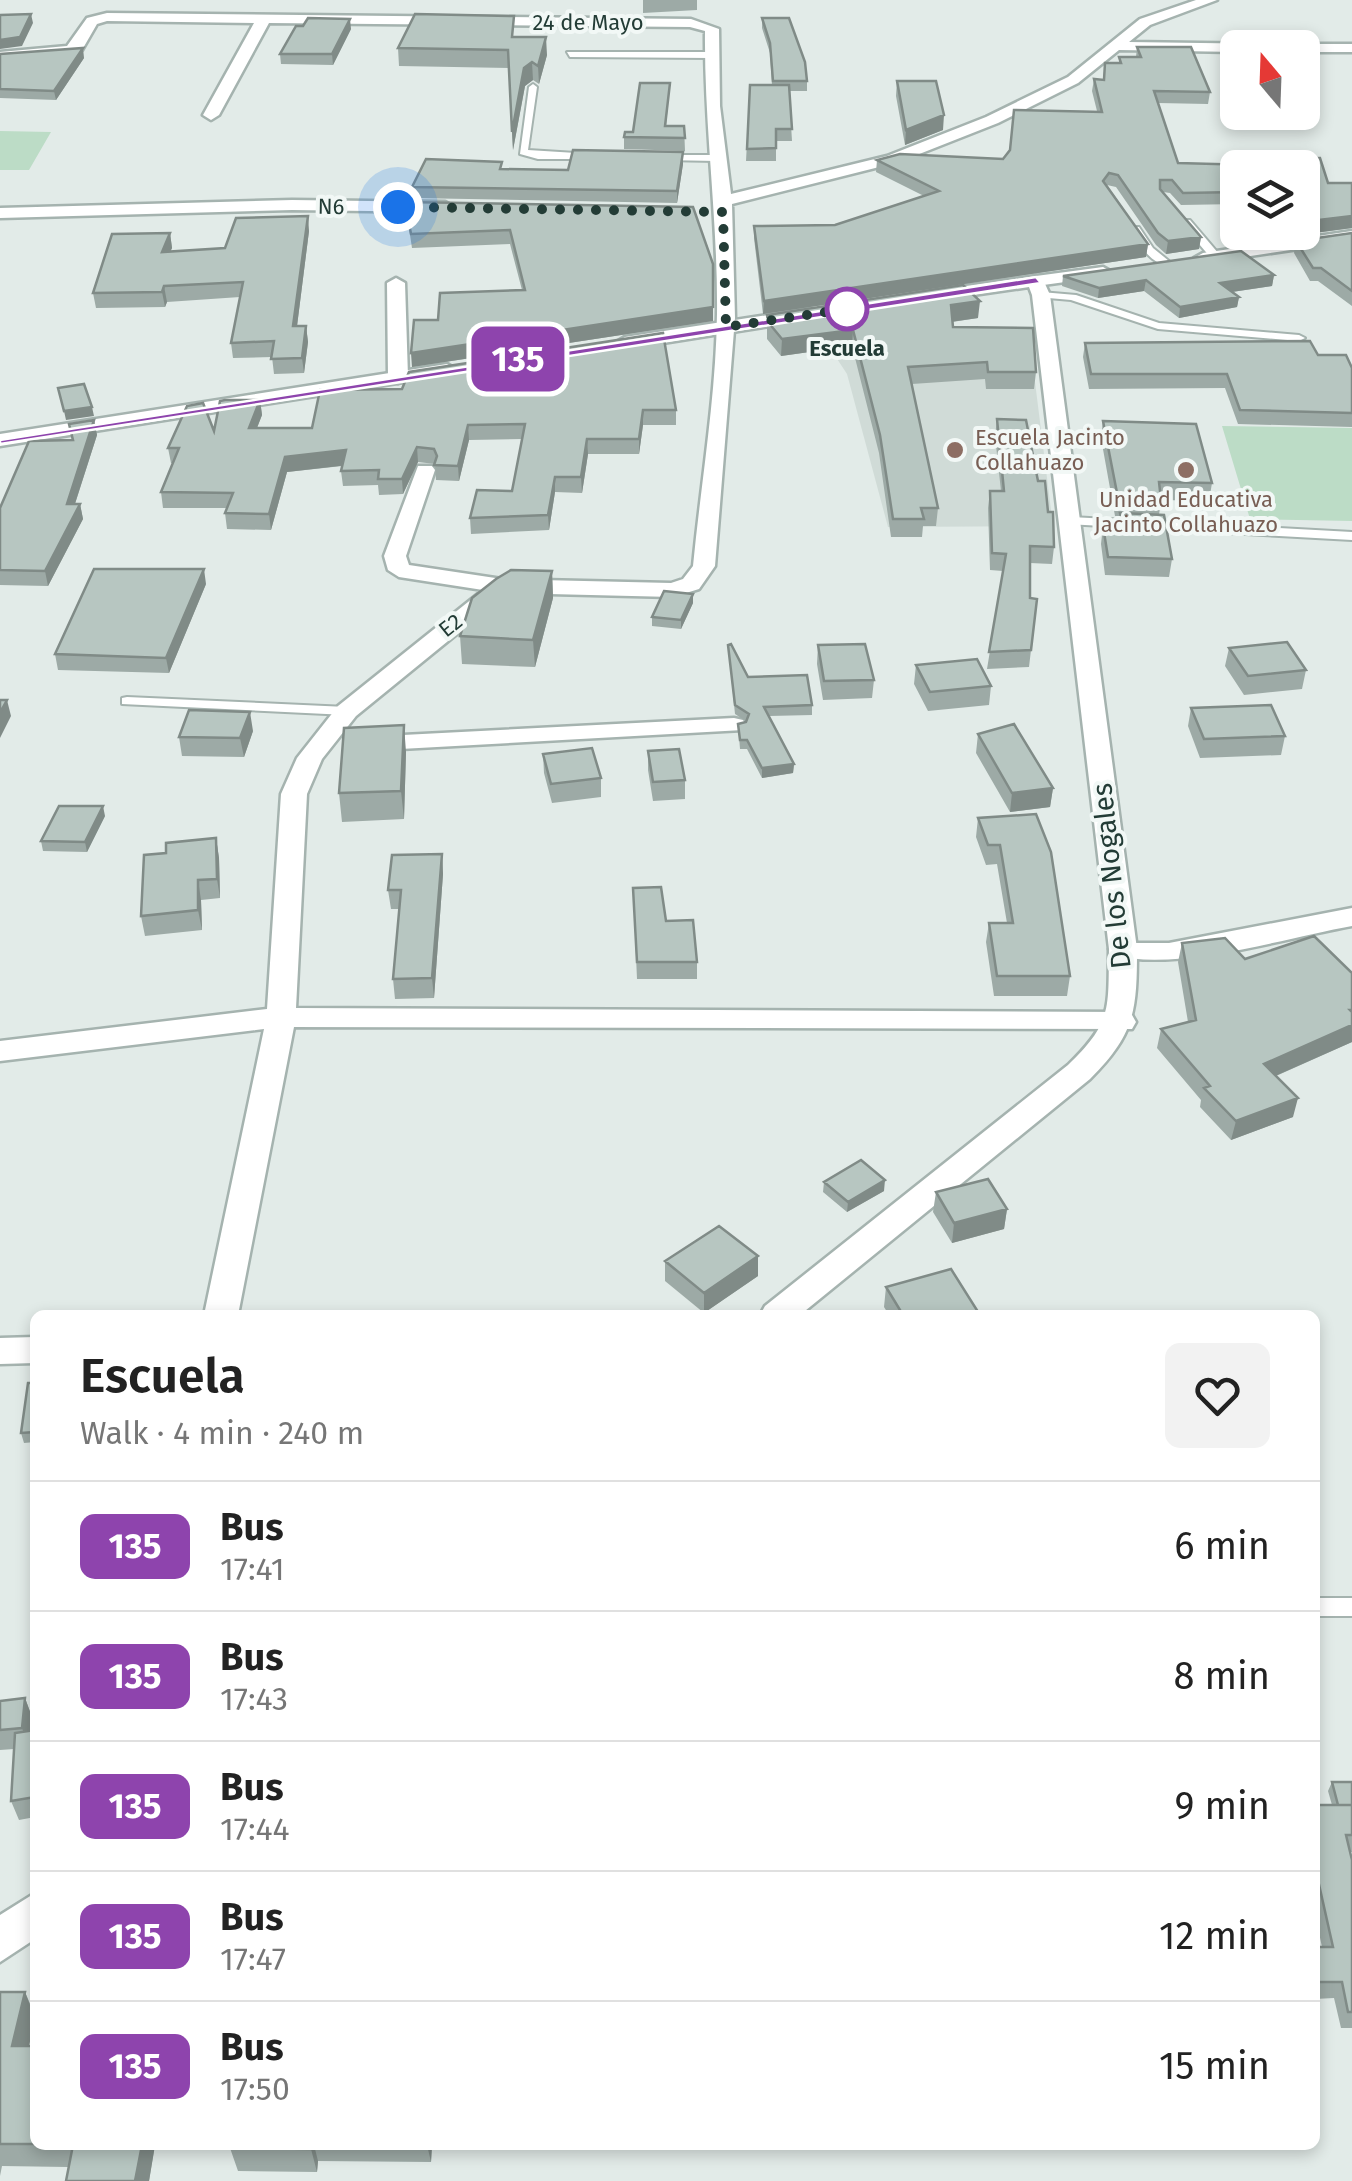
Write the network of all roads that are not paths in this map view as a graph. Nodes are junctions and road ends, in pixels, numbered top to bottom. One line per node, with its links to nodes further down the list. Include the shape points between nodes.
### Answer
1 (106, 0): 5 (street)
2 (619, 0): 8 (street)
3 (1210, 0): 7 (street)
4 (1134, 5): 7 (street)
5 (98, 18): 6 (street, 24 de Mayo); 15 (street, via 70,50)
6 (262, 20): 8 (street, 24 de Mayo); 17 (street)
7 (1145, 22): 9 (street)
8 (621, 23): 14 (street, 24 de Mayo, via 705,24 712,29)
9 (1118, 46): 10 (street); 21 (street, via 1074,80)
10 (1220, 47)
11 (1320, 48): 12 (street)
12 (1352, 48)
13 (570, 54): 14 (lane)
14 (712, 55): 20 (street)
15 (0, 56)
16 (533, 87): 18 (lane, via 523,152)
17 (211, 115)
18 (598, 157)
19 (658, 157): 20 (lane)
20 (718, 158): 24 (street)
21 (893, 160): 22 (street); 24 (street)
22 (944, 162)
23 (466, 208): 25 (street, N6)
24 (717, 208): 35 (street)
25 (0, 212)
26 (1177, 212): 29 (lane)
27 (1129, 220): 30 (lane, via 1149,250)
28 (1352, 236): 29 (street)
29 (1215, 256): 30 (street)
30 (1147, 266): 32 (street)
31 (396, 282): 39 (street)
32 (1040, 285): 33 (street); 36 (lane, via 1158,326); 42 (street, De los Nogales)
33 (917, 298)
34 (830, 312): 35 (street)
35 (726, 327): 37 (street); 44 (street, via 704,566 696,579 657,592)
36 (1299, 338)
37 (599, 347)
38 (471, 366): 39 (street)
39 (398, 378): 40 (street)
40 (0, 440)
41 (425, 470): 44 (street, via 395,556 398,570)
42 (1070, 521): 43 (lane); 50 (street, De los Nogales)
43 (1352, 536)
44 (502, 586): 46 (street, E2)
45 (127, 701): 46 (lane)
46 (347, 711): 48 (street, E2)
47 (734, 725): 48 (street)
48 (320, 746): 51 (street, E2, via 294,794)
49 (1352, 917): 50 (street, via 1168,952)
50 (1123, 948): 52 (street, De los Nogales)
51 (280, 1018): 52 (street); 53 (street); 54 (street, E2)
52 (1122, 1022): 55 (street, via 1078,1072)
53 (0, 1051)
54 (222, 1310)
55 (783, 1310)
56 (0, 1350): 57 (street)
57 (30, 1350)
58 (1320, 1607): 59 (lane)
59 (1352, 1607)
60 (30, 1917): 61 (street)
61 (0, 1941)

